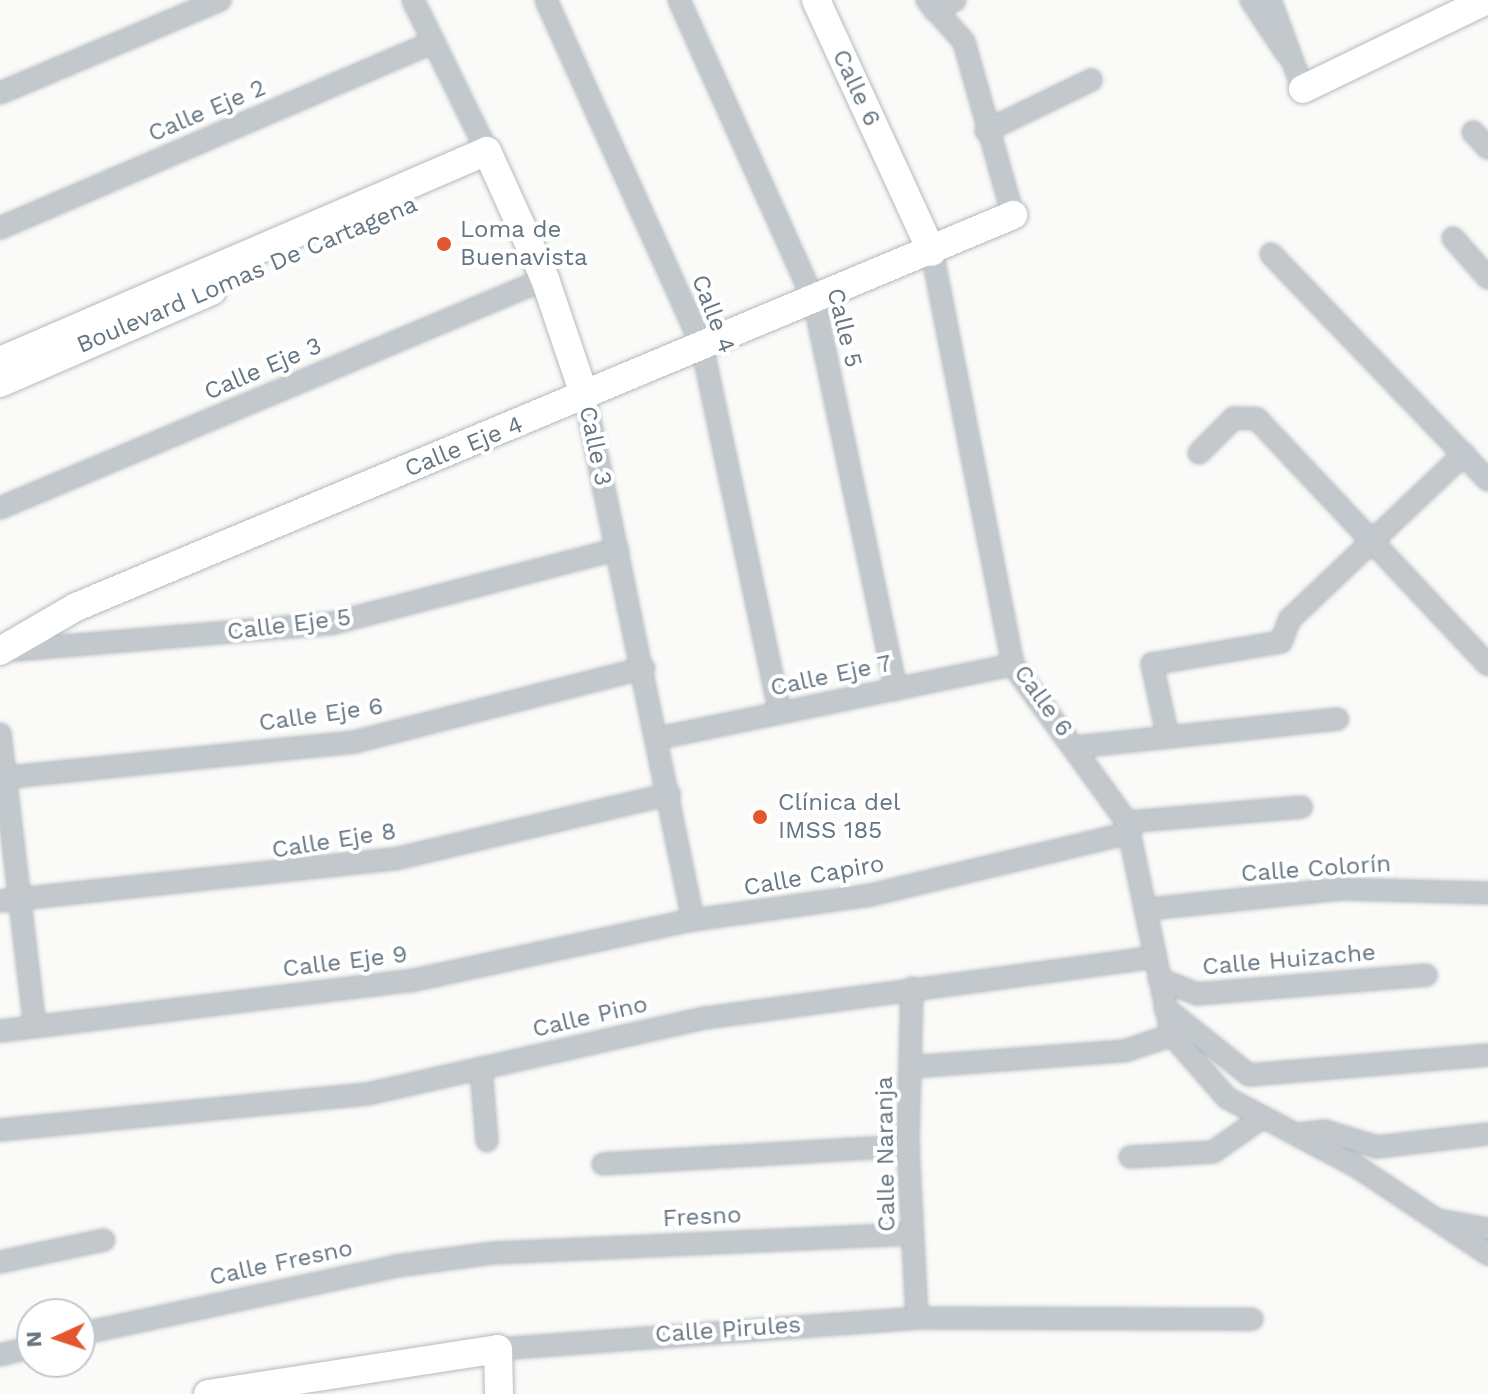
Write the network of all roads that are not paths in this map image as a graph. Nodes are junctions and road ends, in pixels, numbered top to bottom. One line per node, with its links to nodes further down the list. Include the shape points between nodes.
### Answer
1 (220, 0): 15 (street)
2 (413, 0): 11 (street, Calle 3)
3 (546, 0): 28 (street, Calle 4)
4 (679, 0): 27 (street, Calle 5)
5 (816, 0): 23 (street, Calle 6)
6 (955, 0): 10 (street)
7 (1251, 0): 12 (street, via 1267,34)
8 (1270, 0): 12 (street)
9 (1487, 0): 14 (street)
10 (930, 5): 16 (street, via 964,42)
11 (434, 42): 19 (street, Calle 3); 21 (street, Calle Eje 2)
12 (1293, 60): 14 (street)
13 (1091, 80): 16 (street)
14 (1303, 89)
15 (0, 93)
16 (986, 131): 20 (street)
17 (1473, 132): 18 (street)
18 (1488, 148)
19 (490, 160): 26 (street, Calle 3); 29 (street, Boulevard Lomas De Cartagena); 30 (street, Boulevard Lomas De Cartagena)
20 (1013, 215): 23 (street, Calle Eje 4)
21 (0, 228)
22 (1453, 238): 25 (street)
23 (932, 252): 27 (street, Calle Eje 4); 39 (street, Calle 6)
24 (1271, 254): 33 (street)
25 (1488, 278)
26 (545, 279): 31 (street, Calle 3); 35 (street, Calle Eje 3)
27 (814, 300): 28 (street, Calle Eje 4); 42 (street, Calle 5)
28 (702, 346): 31 (street, Calle Eje 4); 43 (street, Calle 4)
29 (0, 361)
30 (0, 383)
31 (585, 397): 37 (street, Calle 3); 38 (street, Calle Eje 4, via 76,607)
32 (1199, 453): 36 (street, via 1246,414)
33 (1464, 454): 34 (street); 36 (street)
34 (1488, 480)
35 (0, 508)
36 (1372, 537): 40 (street); 45 (street, via 1290,619 1281,642 1152,664)
37 (618, 549): 38 (street, Calle Eje 5, via 334,623); 41 (street, Calle 3)
38 (0, 651)
39 (1013, 665): 42 (street, Calle Eje 7); 48 (street, Calle 6)
40 (1488, 665)
41 (644, 668): 47 (street, Calle 3); 49 (street, Calle Eje 6, via 354,742)
42 (896, 689): 43 (street, Calle Eje 7)
43 (780, 713): 47 (street, Calle Eje 7)
44 (1338, 719): 45 (street)
45 (1167, 733): 48 (street)
46 (0, 734): 49 (street)
47 (659, 738): 50 (street, Calle 3)
48 (1076, 747): 52 (street, Calle 6)
49 (3, 778): 54 (street)
50 (669, 794): 54 (street, Calle Eje 8, via 395,859); 56 (street, Calle 3)
51 (1301, 807): 52 (street, Calle Capiro)
52 (1128, 827): 55 (street, Calle 6); 56 (street, Calle Capiro, via 871,895)
53 (1488, 893): 55 (street, Calle Colorín, via 1341,889)
54 (10, 900): 62 (street)
55 (1148, 909): 57 (street, Calle 6)
56 (693, 920): 62 (street, Calle Eje 9, via 410,981)
57 (1155, 957): 59 (street, Calle 6); 60 (street, Calle Pino)
58 (1426, 975): 59 (street, Calle Huizache, via 1197,994)
59 (1159, 979): 61 (street, Calle 6)
60 (912, 988): 66 (street, Calle Naranja); 67 (street, Calle Pino, via 705,1018)
61 (1165, 1008): 64 (street, Calle 6); 65 (street, via 1249,1075)
62 (35, 1026): 63 (street, Calle Eje 9)
63 (0, 1031)
64 (1172, 1035): 66 (street, via 1124,1051); 68 (street, Calle 6, via 1227,1098)
65 (1488, 1055)
66 (910, 1067): 73 (street, Calle Naranja)
67 (481, 1068): 69 (street, Calle Pino, via 367,1094); 72 (street)
68 (1263, 1117): 70 (street, Calle 6); 74 (street, via 1213,1152)
69 (0, 1130)
70 (1299, 1134): 71 (street, via 1325,1131 1377,1147); 76 (street, Calle 6)
71 (1488, 1134)
72 (487, 1141)
73 (908, 1146): 75 (street); 78 (street, Calle Naranja)
74 (1130, 1157)
75 (603, 1164)
76 (1427, 1218): 77 (street, Calle 6); 81 (street)
77 (1488, 1229)
78 (912, 1234): 80 (street, Fresno); 83 (street, Calle Naranja)
79 (104, 1240): 82 (street)
80 (494, 1253): 85 (street, Calle Fresno, via 396,1266)
81 (1488, 1254)
82 (0, 1262)
83 (917, 1318): 84 (street, Calle Pirules); 86 (street, Calle Pirules)
84 (1252, 1319)
85 (96, 1331)
86 (498, 1349): 87 (street, Calle Pirules); 88 (street)
87 (208, 1394)
88 (499, 1394)

